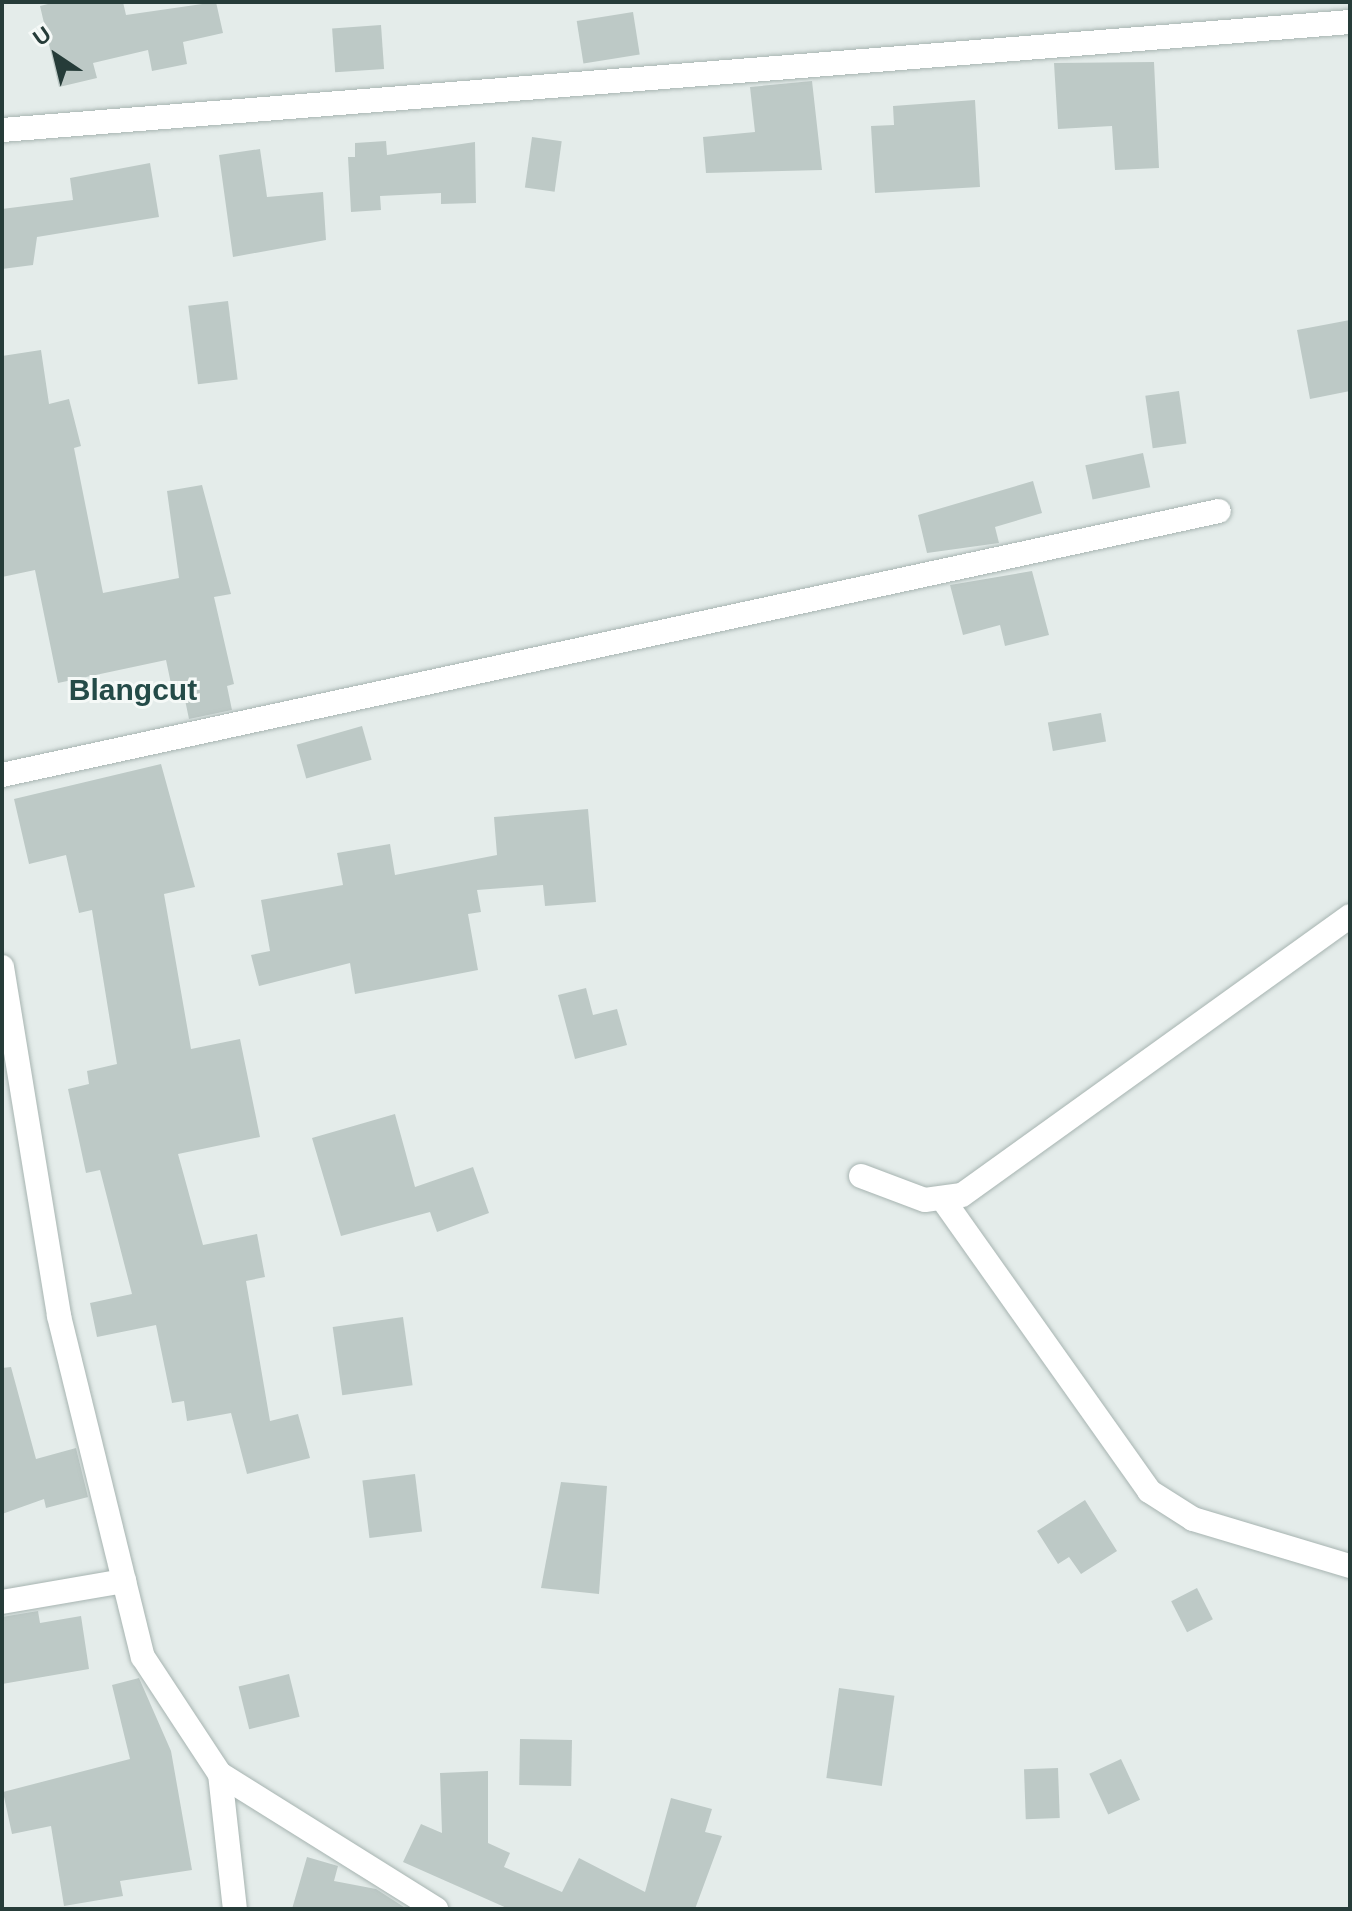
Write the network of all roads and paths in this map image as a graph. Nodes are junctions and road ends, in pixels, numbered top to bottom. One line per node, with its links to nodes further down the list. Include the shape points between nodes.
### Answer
1 (1350, 22): 2 (street)
2 (2, 130)
3 (1219, 511): 4 (street)
4 (2, 775)
5 (1350, 916): 8 (street, via 980,1186)
6 (2, 967): 10 (street, via 59,1316)
7 (861, 1176): 8 (street)
8 (944, 1201): 9 (street, via 1149,1491 1193,1519)
9 (1350, 1566)
10 (124, 1581): 11 (street); 12 (street, via 143,1657)
11 (2, 1602)
12 (220, 1774): 13 (street); 14 (street)
13 (235, 1909)
14 (436, 1909)

